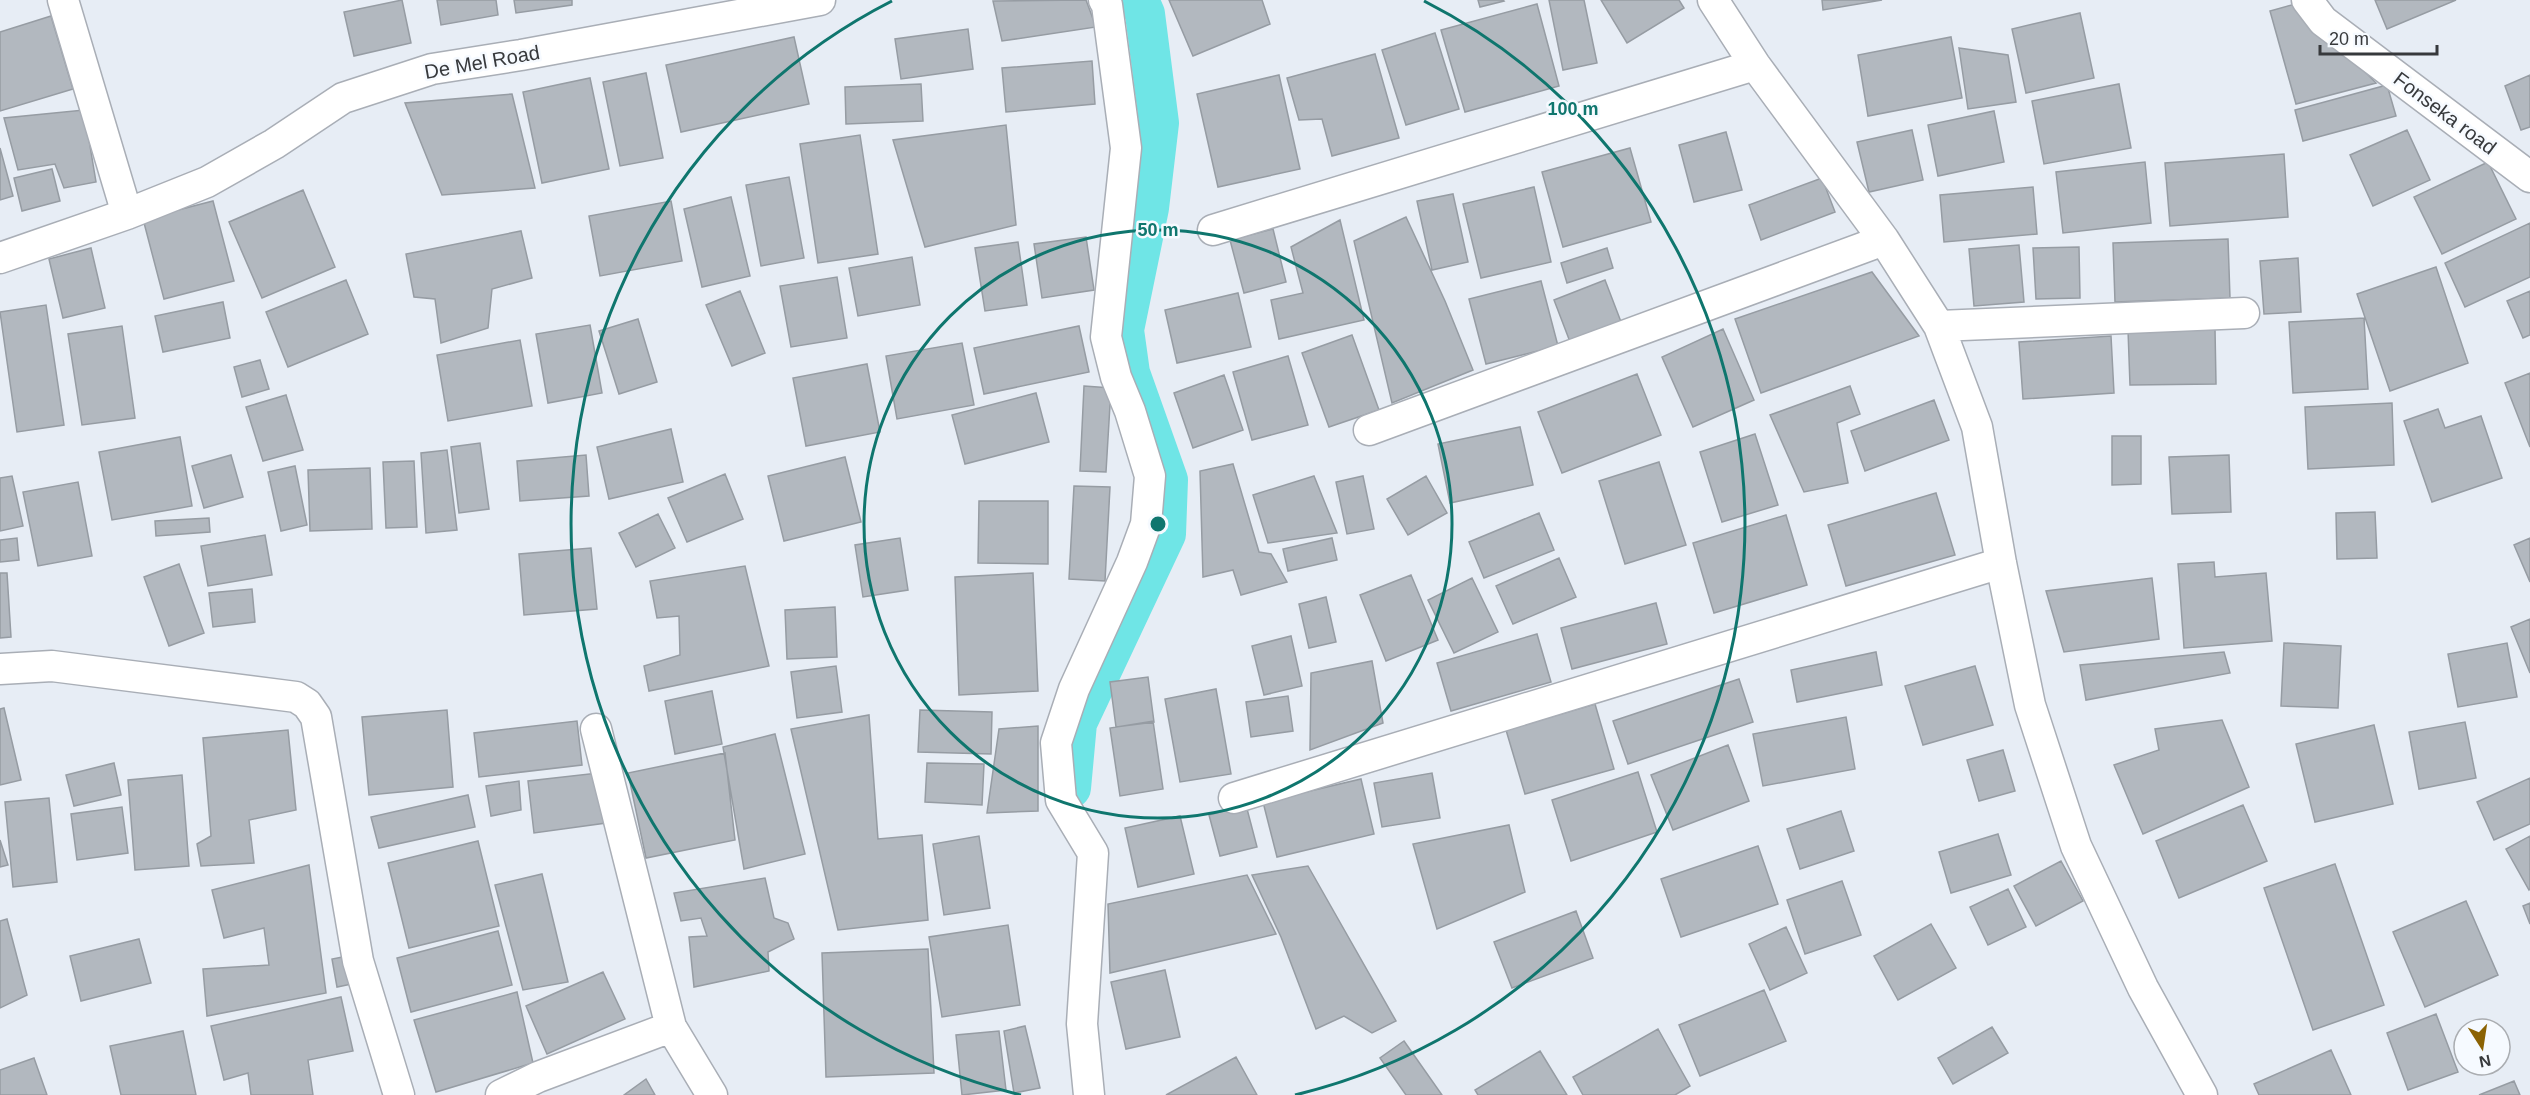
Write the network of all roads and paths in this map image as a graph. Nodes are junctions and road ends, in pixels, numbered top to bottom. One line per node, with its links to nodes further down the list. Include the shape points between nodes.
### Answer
1 (63, 0): 8 (street)
2 (1104, 0): 23 (street, via 1126,148 1106,337 1150,476 1146,524 1074,690 1056,743 1061,800 1093,853 1082,1024)
3 (1713, 0): 6 (street)
4 (2307, 0): 7 (street, Fonseka road, via 2323,21)
5 (811, 1): 8 (street, De Mel Road, via 432,69 343,98 207,182)
6 (1755, 65): 9 (street); 10 (street)
7 (2530, 177)
8 (127, 214): 11 (street, De Mel Road)
9 (1213, 230)
10 (1884, 240): 13 (street); 14 (street)
11 (0, 258)
12 (2244, 313): 13 (street)
13 (1939, 326): 15 (street, via 1977,427)
14 (1368, 430)
15 (2001, 563): 18 (street); 24 (street, via 2030,705 2076,846 2143,987)
16 (0, 669): 20 (street, via 52,666 296,697 307,704 316,717 358,961)
17 (596, 729): 19 (street)
18 (1234, 798)
19 (671, 1027): 21 (street); 22 (street)
20 (399, 1095)
21 (501, 1095)
22 (712, 1095)
23 (1089, 1095)
24 (2202, 1095)

